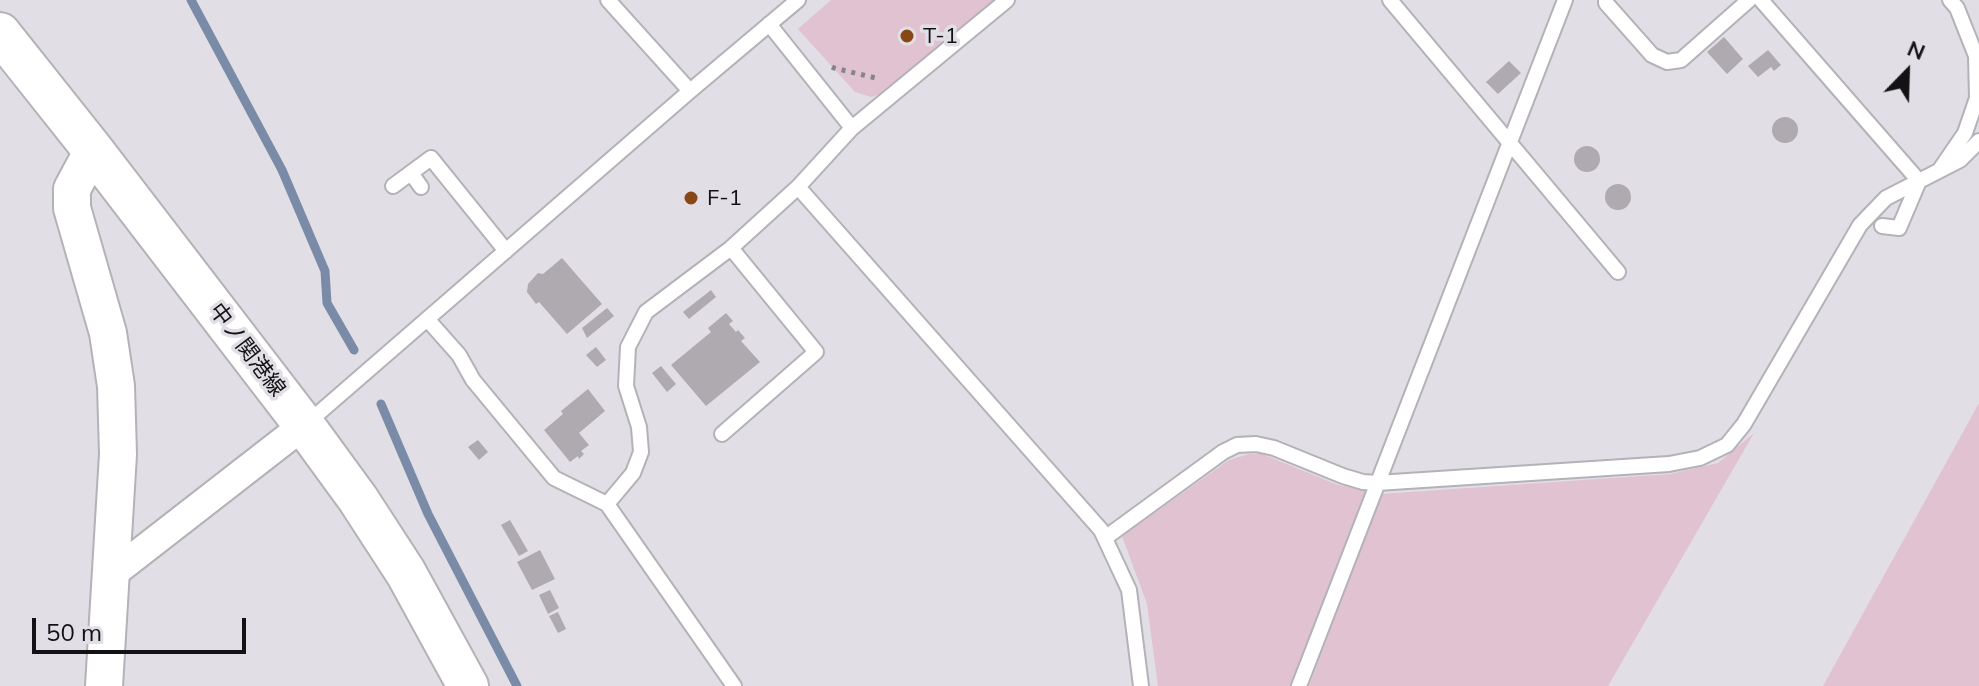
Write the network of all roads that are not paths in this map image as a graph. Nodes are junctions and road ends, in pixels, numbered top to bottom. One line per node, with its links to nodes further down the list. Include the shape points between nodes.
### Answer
1 (609, 0): 12 (lane)
2 (798, 0): 10 (lane)
3 (1007, 0): 13 (lane)
4 (1565, 0): 15 (lane)
5 (1606, 0): 6 (lane, via 1652,55 1667,62 1681,60)
6 (1749, 0)
7 (1761, 0): 19 (lane)
8 (1950, 0): 17 (lane, via 1976,56 1977,98 1965,133)
9 (1399, 3): 15 (lane)
10 (769, 24): 12 (lane); 13 (lane)
11 (0, 33): 16 (main road, 中ノ関港線)
12 (690, 91): 25 (lane)
13 (852, 128): 22 (lane)
14 (1979, 141): 17 (lane)
15 (1511, 144): 26 (lane); 30 (lane)
16 (93, 150): 28 (main road, 中ノ関港線); 33 (street, via 72,189 72,208 108,333 116,386)
17 (1938, 172): 19 (lane)
18 (411, 173): 20 (lane); 21 (lane); 25 (lane, via 431,158)
19 (1919, 181): 23 (lane, via 1899,228); 30 (lane, via 1886,198 1860,225 1727,445 1669,464)
20 (393, 186)
21 (421, 187)
22 (798, 187): 24 (lane); 32 (lane)
23 (1882, 226)
24 (731, 248): 29 (lane, via 816,352); 31 (lane, via 646,312 628,347 626,386 641,452 633,473)
25 (506, 251): 27 (lane)
26 (1618, 272)
27 (427, 319): 28 (lane); 31 (lane, via 554,478)
28 (304, 425): 33 (street); 36 (main road, 中ノ関港線, via 406,573)
29 (722, 434)
30 (1377, 483): 32 (lane, via 1343,476 1274,448 1237,445); 38 (lane)
31 (607, 504): 37 (lane)
32 (1105, 538): 34 (lane, via 1129,590)
33 (111, 575): 35 (street)
34 (1138, 684)
35 (104, 686)
36 (468, 686)
37 (734, 686)
38 (1299, 686)

